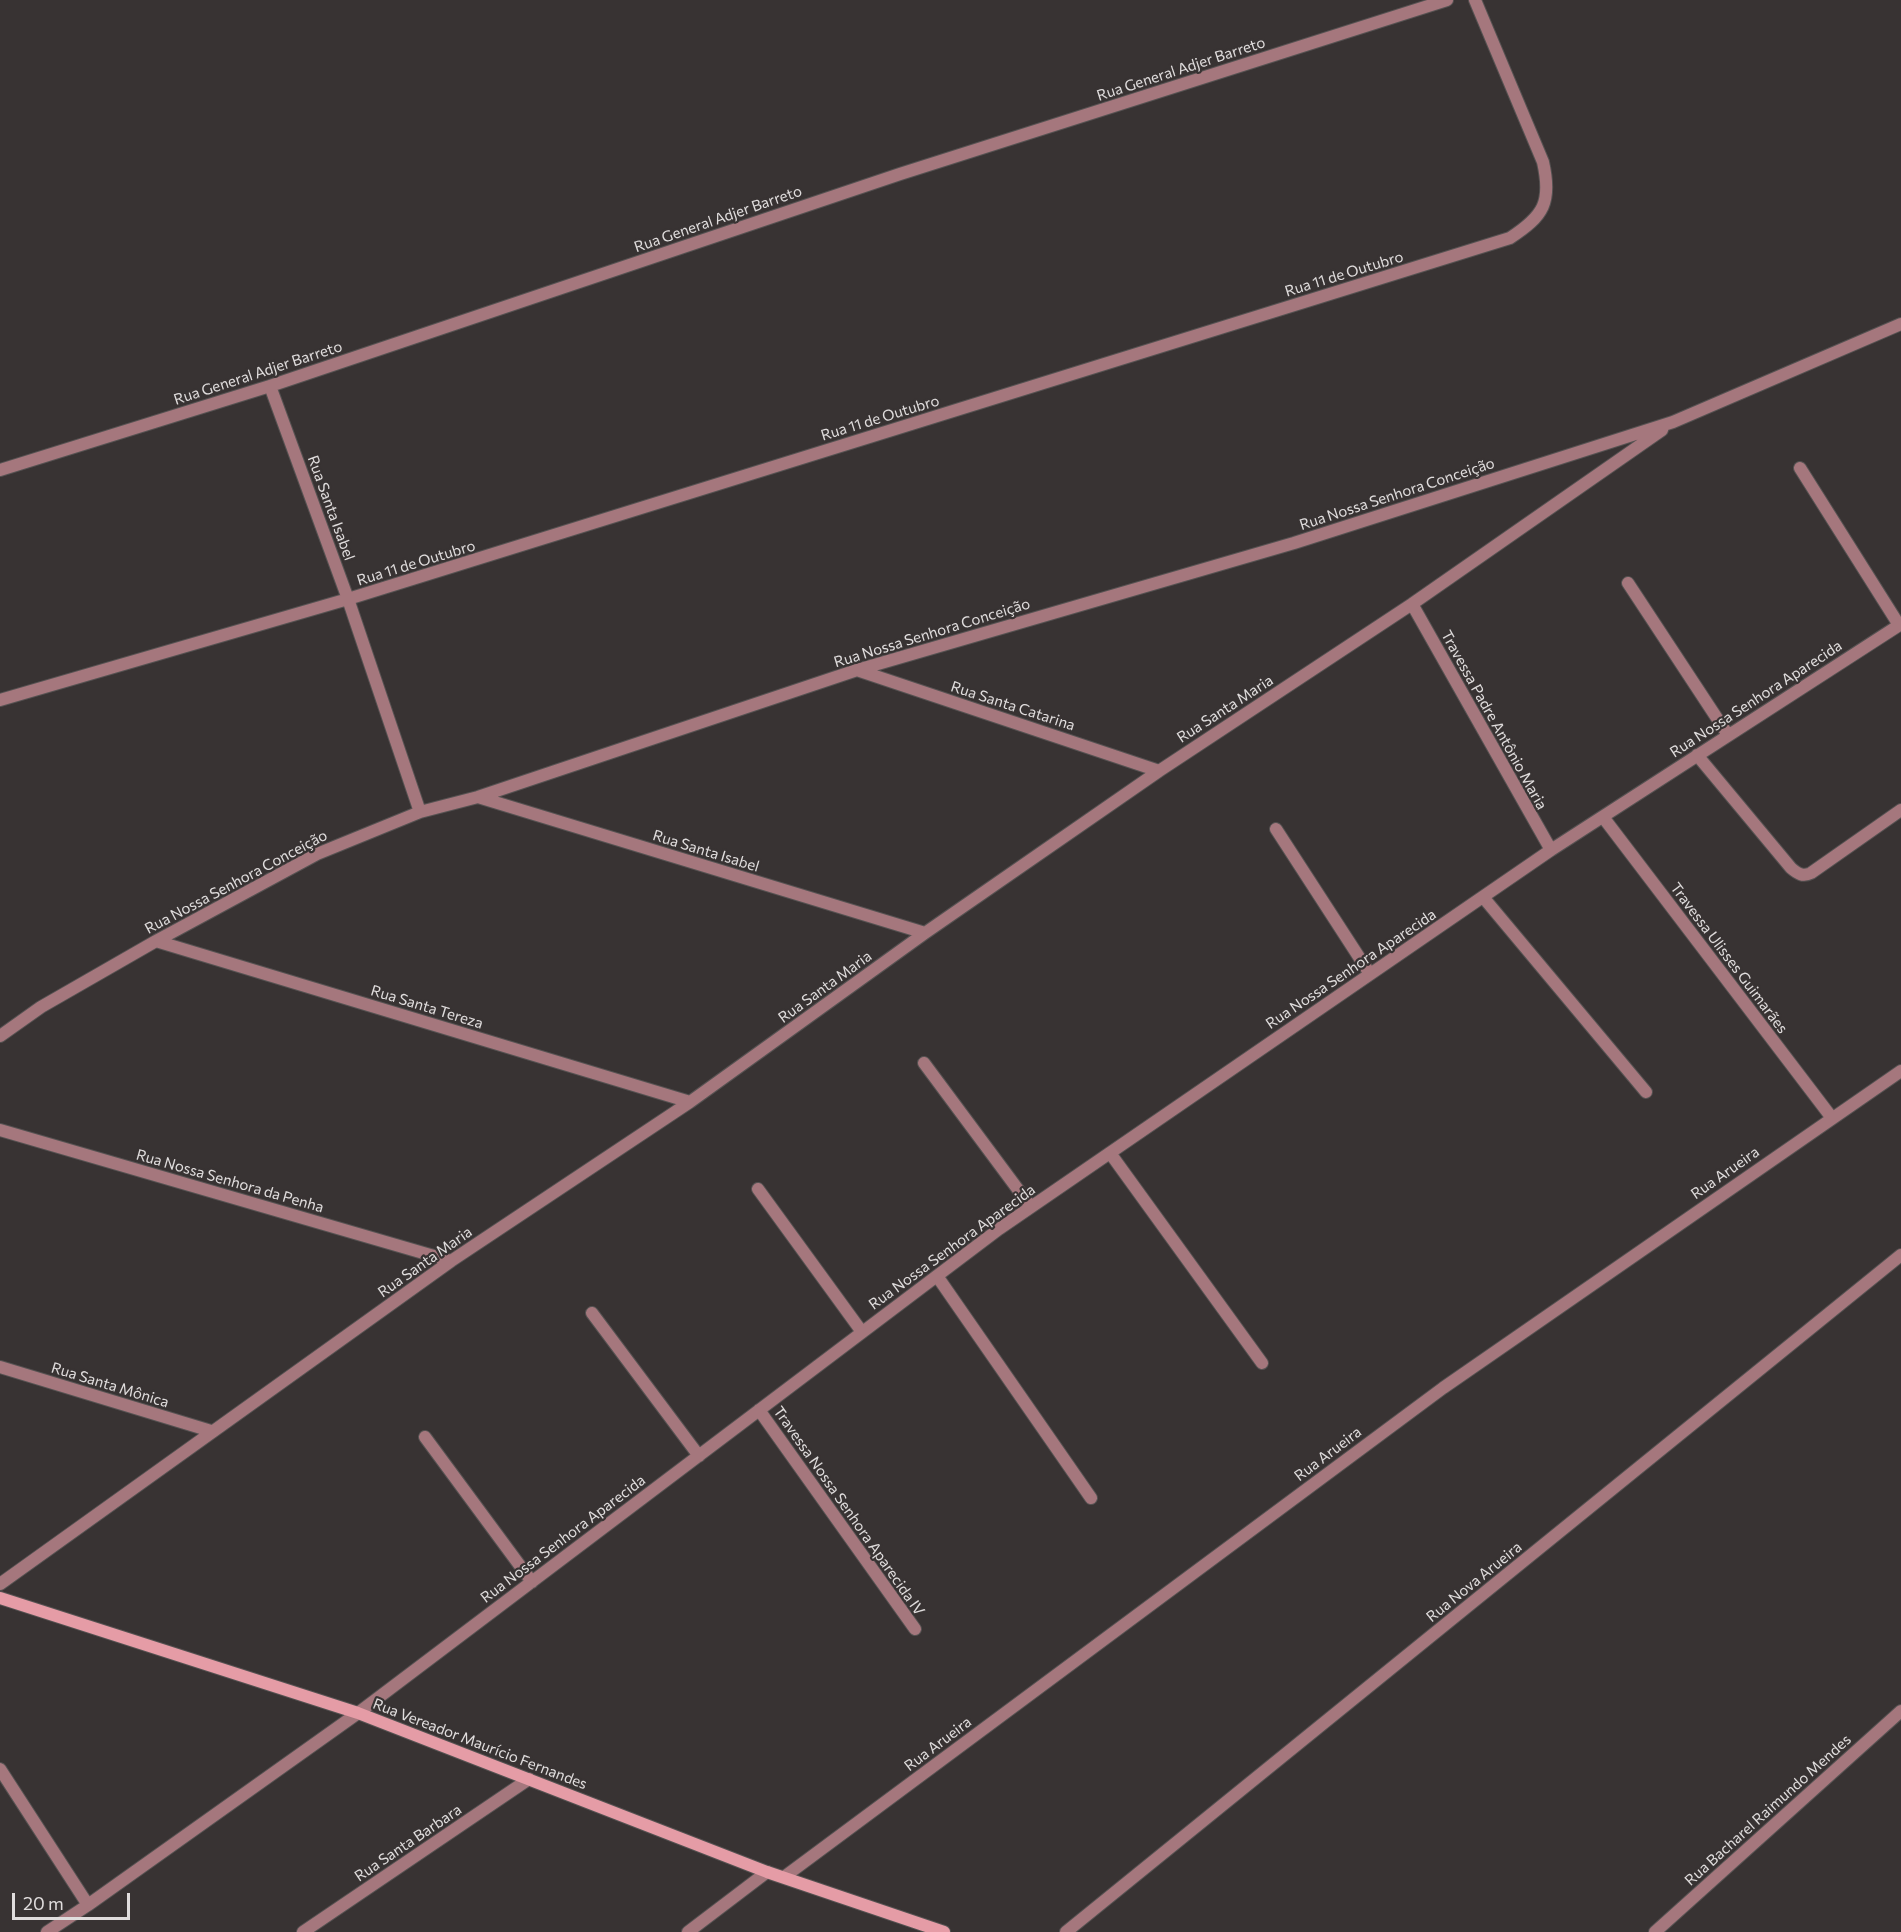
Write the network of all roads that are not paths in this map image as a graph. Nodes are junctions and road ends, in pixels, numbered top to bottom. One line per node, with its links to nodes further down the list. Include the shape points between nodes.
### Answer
1 (1447, 0): 4 (street, Rua General Adjer Barreto, via 900,174)
2 (1475, 0): 9 (street, Rua 11 de Outubro, via 1543,162 1548,185 1544,207 1529,226 1510,238)
3 (1901, 324): 5 (street, Rua Nossa Senhora Conceição)
4 (270, 386): 7 (street, Rua General Adjer Barreto); 9 (street, Rua Santa Isabel)
5 (1673, 422): 10 (street, Rua Santa Maria); 12 (street, Rua Nossa Senhora Conceição, via 1294,543)
6 (1800, 468): 11 (street)
7 (0, 470)
8 (1628, 583): 14 (street)
9 (348, 600): 13 (street, Rua 11 de Outubro); 19 (street, Rua Santa Isabel)
10 (1412, 604): 16 (street, Rua Santa Maria); 22 (street, Travessa Padre Antônio Maria)
11 (1900, 625): 14 (street, Rua Nossa Senhora Aparecida)
12 (857, 670): 16 (street, Rua Santa Catarina); 17 (street, Rua Nossa Senhora Conceição)
13 (0, 700)
14 (1728, 735): 15 (street, Rua Nossa Senhora Aparecida)
15 (1697, 755): 18 (street, via 1798,874 1811,873); 20 (street, Rua Nossa Senhora Aparecida)
16 (1159, 771): 24 (street, Rua Santa Maria)
17 (478, 797): 19 (street, Rua Nossa Senhora Conceição); 24 (street, Rua Santa Isabel)
18 (1901, 810)
19 (420, 812): 25 (street, Rua Nossa Senhora Conceição, via 317,854)
20 (1603, 817): 22 (street, Rua Nossa Senhora Aparecida); 32 (street, Travessa Ulisses Guimarães)
21 (1276, 829): 26 (street)
22 (1551, 850): 23 (street, Rua Nossa Senhora Aparecida)
23 (1483, 897): 26 (street, Rua Nossa Senhora Aparecida); 30 (street)
24 (925, 933): 31 (street, Rua Santa Maria)
25 (156, 941): 27 (street, Rua Nossa Senhora Conceição, via 41,1007); 31 (street, Rua Santa Tereza)
26 (1370, 974): 34 (street, Rua Nossa Senhora Aparecida)
27 (0, 1036)
28 (924, 1064): 36 (street)
29 (1901, 1071): 32 (street, Rua Arueira)
30 (1646, 1092)
31 (690, 1102): 38 (street, Rua Santa Maria)
32 (1832, 1118): 58 (street, Rua Arueira, via 1443,1388)
33 (0, 1130): 38 (street, Rua Nossa Senhora da Penha)
34 (1110, 1153): 36 (street, Rua Nossa Senhora Aparecida); 42 (street)
35 (758, 1189): 41 (street)
36 (1031, 1207): 39 (street, Rua Nossa Senhora Aparecida)
37 (1901, 1255): 64 (street, Rua Nova Arueira)
38 (451, 1261): 45 (street, Rua Santa Maria)
39 (937, 1276): 41 (street, Rua Nossa Senhora Aparecida); 48 (street)
40 (592, 1313): 47 (street)
41 (862, 1332): 44 (street, Rua Nossa Senhora Aparecida)
42 (1262, 1363)
43 (0, 1367): 45 (street, Rua Santa Mônica)
44 (759, 1410): 47 (street, Rua Nossa Senhora Aparecida); 52 (street, Travessa Nossa Senhora Aparecida IV)
45 (211, 1431): 50 (street, Rua Santa Maria)
46 (425, 1437): 49 (street)
47 (699, 1456): 49 (street, Rua Nossa Senhora Aparecida)
48 (1091, 1498)
49 (532, 1582): 54 (street, Rua Nossa Senhora Aparecida)
50 (0, 1584)
51 (0, 1598): 54 (street, Rua Vereador Maurício Fernandes)
52 (915, 1629)
53 (1901, 1711): 65 (street, Rua Bacharel Raimundo Mendes)
54 (358, 1713): 56 (street, Rua Vereador Maurício Fernandes); 59 (street, Rua Nossa Senhora Aparecida)
55 (0, 1769): 59 (street)
56 (529, 1779): 57 (street, Rua Vereador Maurício Fernandes); 61 (street, Rua Santa Barbara)
57 (767, 1872): 58 (street, Rua Vereador Maurício Fernandes); 62 (street)
58 (784, 1876): 63 (street, Rua Vereador Maurício Fernandes)
59 (88, 1905): 60 (street, Rua Nossa Senhora Aparecida)
60 (47, 1932)
61 (303, 1932)
62 (688, 1932)
63 (944, 1932)
64 (1065, 1932)
65 (1655, 1932)

